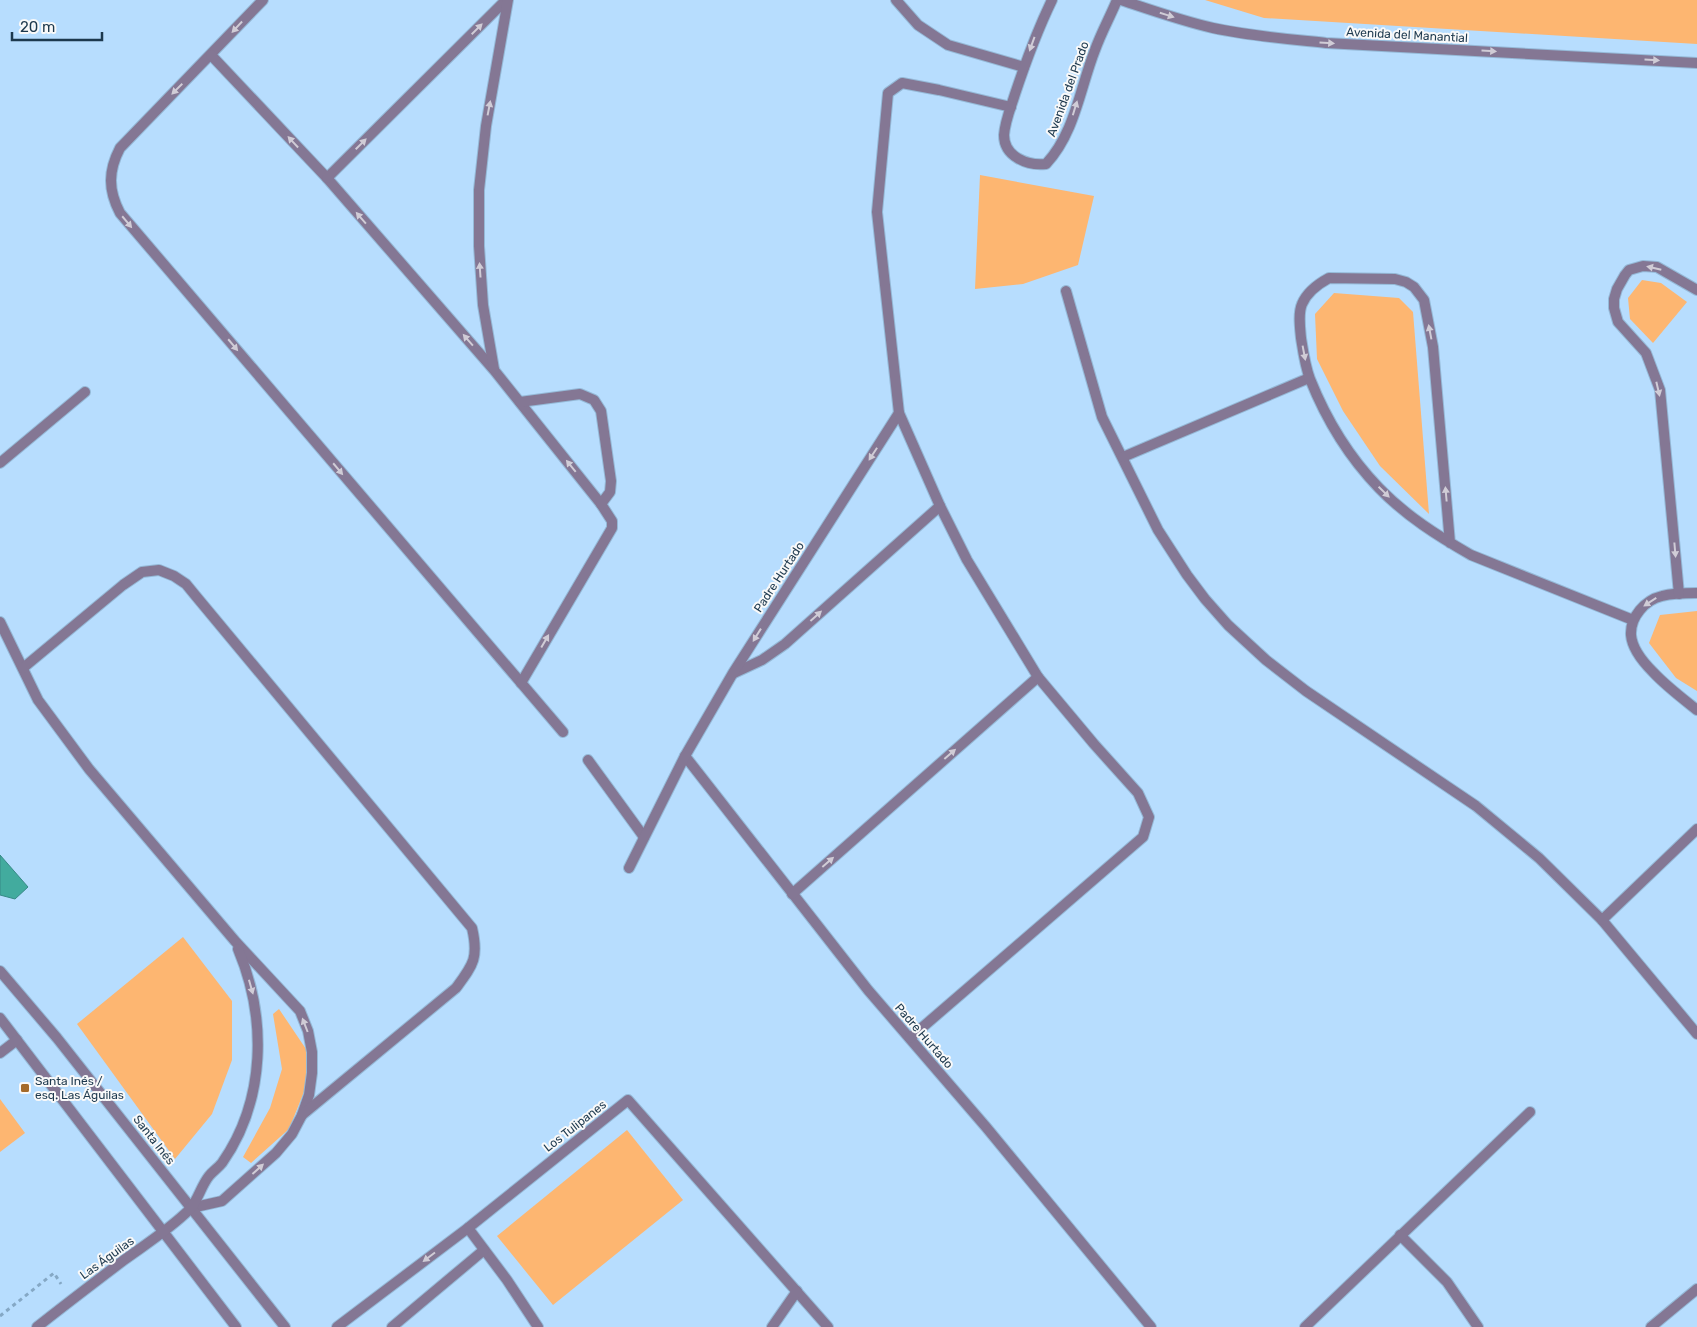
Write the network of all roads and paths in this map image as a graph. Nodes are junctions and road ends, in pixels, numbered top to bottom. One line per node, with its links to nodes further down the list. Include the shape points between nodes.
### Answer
1 (263, 0): 7 (street, one-way to 7)
2 (507, 0): 11 (street, one-way to 2); 14 (street, one-way to 2, via 483,305 479,190)
3 (896, 0): 9 (street, via 918,25 948,45)
4 (1052, 0): 9 (street, Avenida del Prado, one-way to 9)
5 (1117, 0): 10 (street, Avenida del Prado, one-way to 5, via 1004,136 1006,145 1026,163 1046,164 1057,153 1068,132 1095,50)
6 (1121, 0): 8 (street, Avenida del Manantial, one-way to 8, via 1213,28 1266,37)
7 (211, 55): 11 (street, one-way to 7); 31 (street, one-way to 31, via 120,148 110,174 114,201 120,213)
8 (1697, 63)
9 (1024, 67): 10 (street, Avenida del Prado)
10 (1010, 107): 18 (street, via 902,83 888,93 877,212)
11 (327, 178): 14 (street, one-way to 11)
12 (1066, 290): 19 (street, via 1102,417)
13 (1697, 290): 25 (street, one-way to 25, via 1657,267 1643,266 1633,268 1625,275 1614,299 1618,322 1646,353 1660,390)
14 (494, 370): 17 (street)
15 (1309, 378): 19 (street); 23 (street, one-way to 23, via 1332,426 1350,454 1411,518); 23 (street, one-way to 15, via 1433,347 1424,300 1414,287 1395,279 1329,278 1315,287 1301,305 1300,330)
16 (85, 392): 20 (street)
17 (520, 402): 21 (street, one-way to 17); 21 (street, via 580,394 594,400 601,411 612,481 610,492)
18 (899, 413): 22 (street); 29 (street, Padre Hurtado, one-way to 29)
19 (1123, 457): 40 (street, via 1158,530 1187,575 1228,625 1306,691 1476,806 1539,858)
20 (0, 463)
21 (601, 504): 31 (street, one-way to 21, via 612,528)
22 (940, 506): 29 (street, one-way to 22, via 762,660 785,644); 30 (street, via 967,560)
23 (1450, 543): 26 (street, via 1471,556)
24 (1697, 593): 25 (street)
25 (1679, 594): 26 (street, one-way to 26, via 1652,600)
26 (1633, 620): 32 (street, via 1631,636 1639,655 1653,672)
27 (0, 622): 28 (street)
28 (23, 668): 41 (street, via 38,700 89,769); 49 (street, via 122,584 142,572 159,570 174,576 186,584 472,928 475,958 456,988)
29 (733, 673): 34 (street, Padre Hurtado)
30 (1038, 677): 39 (street, one-way to 30); 45 (street, via 1138,793 1149,816 1143,837)
31 (521, 683): 33 (street)
32 (1697, 710)
33 (563, 732)
34 (685, 756): 37 (street, Padre Hurtado); 39 (street, Padre Hurtado)
35 (588, 760): 37 (street)
36 (1697, 828): 40 (street)
37 (644, 838): 38 (street, Padre Hurtado)
38 (629, 868)
39 (792, 894): 45 (street, Padre Hurtado)
40 (1602, 920): 44 (street)
41 (234, 941): 49 (street, one-way to 41, via 312,1073 308,1031 300,1011); 50 (street, one-way to 50, via 254,998 258,1058 254,1087 235,1140)
42 (0, 971): 50 (street, Santa Inés)
43 (0, 1018): 46 (street)
44 (1697, 1034)
45 (910, 1038): 65 (street, Padre Hurtado)
46 (17, 1040): 47 (street); 52 (street)
47 (0, 1053)
48 (1530, 1112): 53 (street)
49 (302, 1115): 50 (street, one-way to 49, via 222,1201 276,1153)
50 (191, 1208): 52 (street, Las Águilas); 59 (street, Santa Inés)
51 (468, 1228): 54 (street); 56 (street, Los Tulipanes, via 628,1100); 60 (street, Los Tulipanes, one-way to 60)
52 (163, 1232): 57 (street, Las Águilas); 58 (street)
53 (1400, 1235): 66 (street); 67 (street, via 1447,1282)
54 (484, 1250): 61 (street); 62 (street)
55 (1697, 1290): 68 (street)
56 (796, 1291): 63 (street); 64 (street)
57 (37, 1327)
58 (236, 1327)
59 (285, 1327)
60 (337, 1327)
61 (392, 1327)
62 (538, 1327)
63 (772, 1327)
64 (828, 1327)
65 (1151, 1327)
66 (1305, 1327)
67 (1478, 1327)
68 (1652, 1327)

